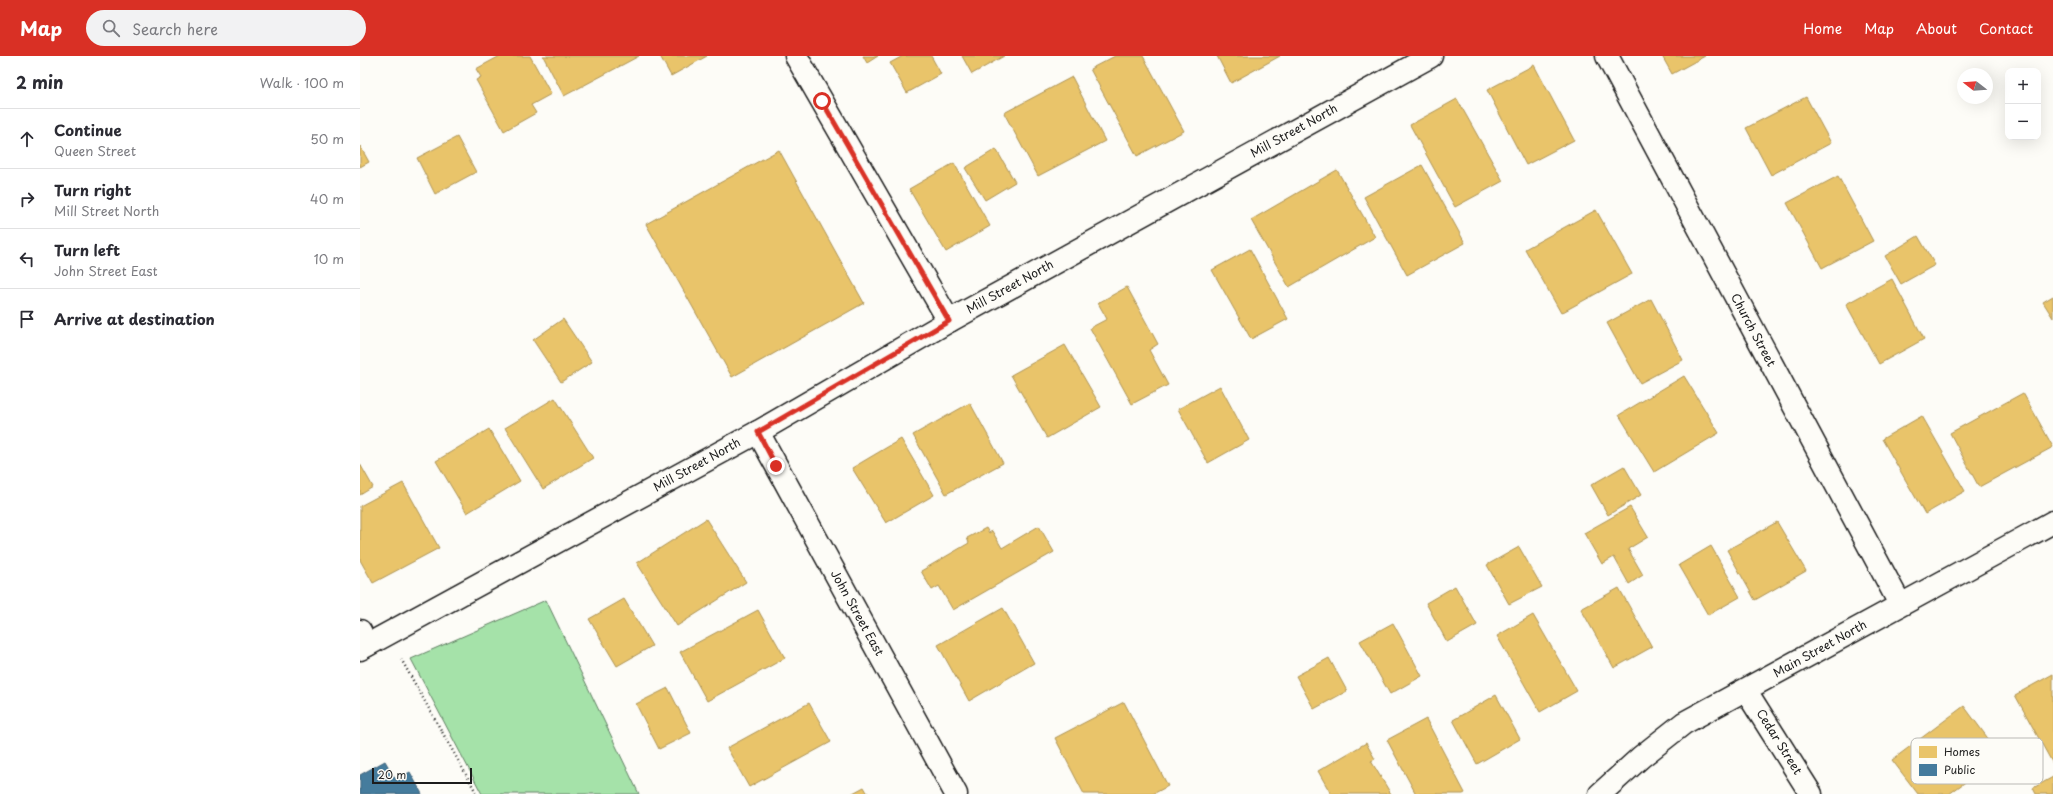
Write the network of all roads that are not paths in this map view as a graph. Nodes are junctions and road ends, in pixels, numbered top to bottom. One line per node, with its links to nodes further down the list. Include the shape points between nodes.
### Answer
1 (796, 56): 4 (street)
2 (1431, 56): 4 (street, Mill Street North)
3 (1607, 56): 7 (street, Church Street)
4 (949, 321): 5 (street, Mill Street North)
5 (758, 432): 8 (street, Mill Street North, via 387,634); 10 (street, John Street East)
6 (2053, 522): 7 (street, Main Street North)
7 (1900, 604): 9 (street, Main Street North)
8 (362, 642)
9 (1746, 691): 11 (street, Main Street North, via 1684,723); 12 (street, Cedar Street)
10 (956, 794)
11 (1600, 794)
12 (1811, 794)

